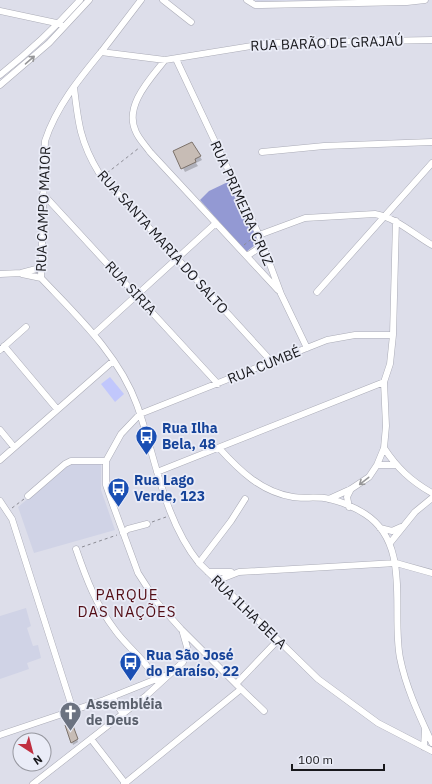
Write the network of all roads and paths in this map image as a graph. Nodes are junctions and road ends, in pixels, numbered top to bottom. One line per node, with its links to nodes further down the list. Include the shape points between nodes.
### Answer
1 (80, 0): 10 (street)
2 (89, 0): 11 (street)
3 (141, 0): 13 (street, RUA CAMPO MAIOR)
4 (163, 0): 9 (street)
5 (247, 0): 7 (street, via 261,6)
6 (425, 0): 7 (street)
7 (336, 2)
8 (0, 11): 10 (street)
9 (191, 22)
10 (58, 24): 11 (street); 16 (street)
11 (66, 26): 17 (street, one-way to 11)
12 (432, 40): 14 (street, RUA BARÃO DE GRAJAÚ, via 270,43)
13 (101, 52): 15 (street, RUA BARÃO DE GRAJAÚ); 18 (street, RUA CAMPO MAIOR)
14 (176, 59): 15 (street, RUA BARÃO DE GRAJAÚ); 28 (street, RUA PRIMEIRA CRUZ)
15 (165, 60): 20 (street, via 146,85 134,107 135,130)
16 (0, 75)
17 (0, 85)
18 (74, 87): 23 (street, RUA SANTA MARIA DO SALTO, via 81,136 88,155); 24 (street, RUA CAMPO MAIOR, via 58,110 45,141)
19 (432, 142): 21 (street, via 324,146)
20 (144, 144): 23 (path); 27 (street)
21 (262, 152)
22 (432, 163): 25 (street)
23 (102, 177): 32 (street, RUA SANTA MARIA DO SALTO)
24 (43, 194): 33 (street, RUA CAMPO MAIOR); 39 (street, RUA SIRIA)
25 (384, 216): 26 (street); 28 (street, via 352,214 305,218); 37 (street)
26 (396, 222): 29 (street); 42 (street)
27 (216, 223): 31 (street); 32 (street)
28 (258, 235): 30 (street, RUA PRIMEIRA CRUZ); 31 (path, via 246,242)
29 (432, 245)
30 (262, 246): 31 (street); 38 (street, RUA PRIMEIRA CRUZ)
31 (245, 254): 38 (street)
32 (178, 259): 39 (street); 46 (street, RUA SANTA MARIA DO SALTO)
33 (40, 268): 34 (street); 36 (street, RUA CAMPO MAIOR)
34 (20, 273): 35 (street); 36 (street)
35 (0, 274)
36 (41, 278): 41 (street, RUA CAMPO MAIOR)
37 (317, 292)
38 (281, 294): 44 (street, RUA PRIMEIRA CRUZ)
39 (137, 295): 41 (street); 48 (street, RUA SIRIA)
40 (26, 327): 43 (street)
41 (94, 334): 45 (street, RUA CAMPO MAIOR)
42 (393, 335): 44 (street, RUA CUMBÉ, via 340,336); 47 (street, via 390,364)
43 (2, 348): 49 (street)
44 (307, 348): 46 (street, RUA CUMBÉ)
45 (113, 361): 49 (street); 50 (street, RUA CAMPO MAIOR, via 128,384)
46 (272, 362): 48 (street, RUA CUMBÉ)
47 (384, 382): 53 (street); 54 (street)
48 (218, 384): 50 (street, RUA CUMBÉ)
49 (57, 410): 52 (street)
50 (140, 414): 56 (street, via 121,434); 59 (street, RUA ILHA BELA)
51 (0, 430): 52 (street)
52 (14, 447): 55 (street)
53 (218, 448): 59 (street); 66 (street, via 240,470 278,494 294,498)
54 (384, 448): 57 (street); 58 (street)
55 (0, 460)
56 (106, 461): 63 (street, via 71,461); 75 (street, via 106,485)
57 (377, 465): 58 (street); 61 (street, one-way to 61, via 369,477)
58 (396, 465): 60 (street)
59 (157, 472): 71 (street, RUA ILHA BELA)
60 (422, 487): 62 (street); 68 (street)
61 (351, 489): 66 (street); 69 (street, via 347,497)
62 (432, 493)
63 (28, 496): 70 (path)
64 (432, 498): 68 (street)
65 (245, 499): 78 (street)
66 (329, 499): 69 (street)
67 (0, 501): 70 (street)
68 (424, 503): 73 (street)
69 (349, 507): 74 (street, via 365,513)
70 (9, 511): 91 (street)
71 (172, 515): 72 (path); 78 (street, RUA ILHA BELA, via 188,550)
72 (146, 524): 75 (street)
73 (404, 526): 74 (street, via 392,532); 76 (street)
74 (379, 527): 76 (street)
75 (123, 533): 77 (path); 84 (street, via 146,587)
76 (390, 543): 79 (street)
77 (76, 549): 87 (street, via 93,596 104,615)
78 (199, 563): 80 (street, RUA ILHA BELA)
79 (396, 563): 81 (street); 82 (street); 94 (street, via 399,656 405,680)
80 (208, 572): 81 (street); 83 (street, RUA ILHA BELA)
81 (239, 572): 83 (street)
82 (432, 573)
83 (216, 581): 85 (street, RUA ILHA BELA)
84 (181, 629): 86 (street, via 186,640 186,656); 88 (street)
85 (278, 640): 88 (street); 98 (street, RUA ILHA BELA, via 337,694 378,723)
86 (171, 672): 87 (street); 93 (street)
87 (156, 680): 90 (street)
88 (236, 684): 89 (street)
89 (241, 689): 92 (street); 101 (street)
90 (112, 697): 91 (street); 93 (street)
91 (73, 710): 95 (street)
92 (264, 711)
93 (123, 714): 96 (street)
94 (425, 728): 97 (street); 98 (street)
95 (0, 735)
96 (91, 739): 100 (street); 101 (street)
97 (432, 743)
98 (424, 747): 99 (street, RUA ILHA BELA)
99 (432, 751)
100 (33, 784)
101 (125, 784)

